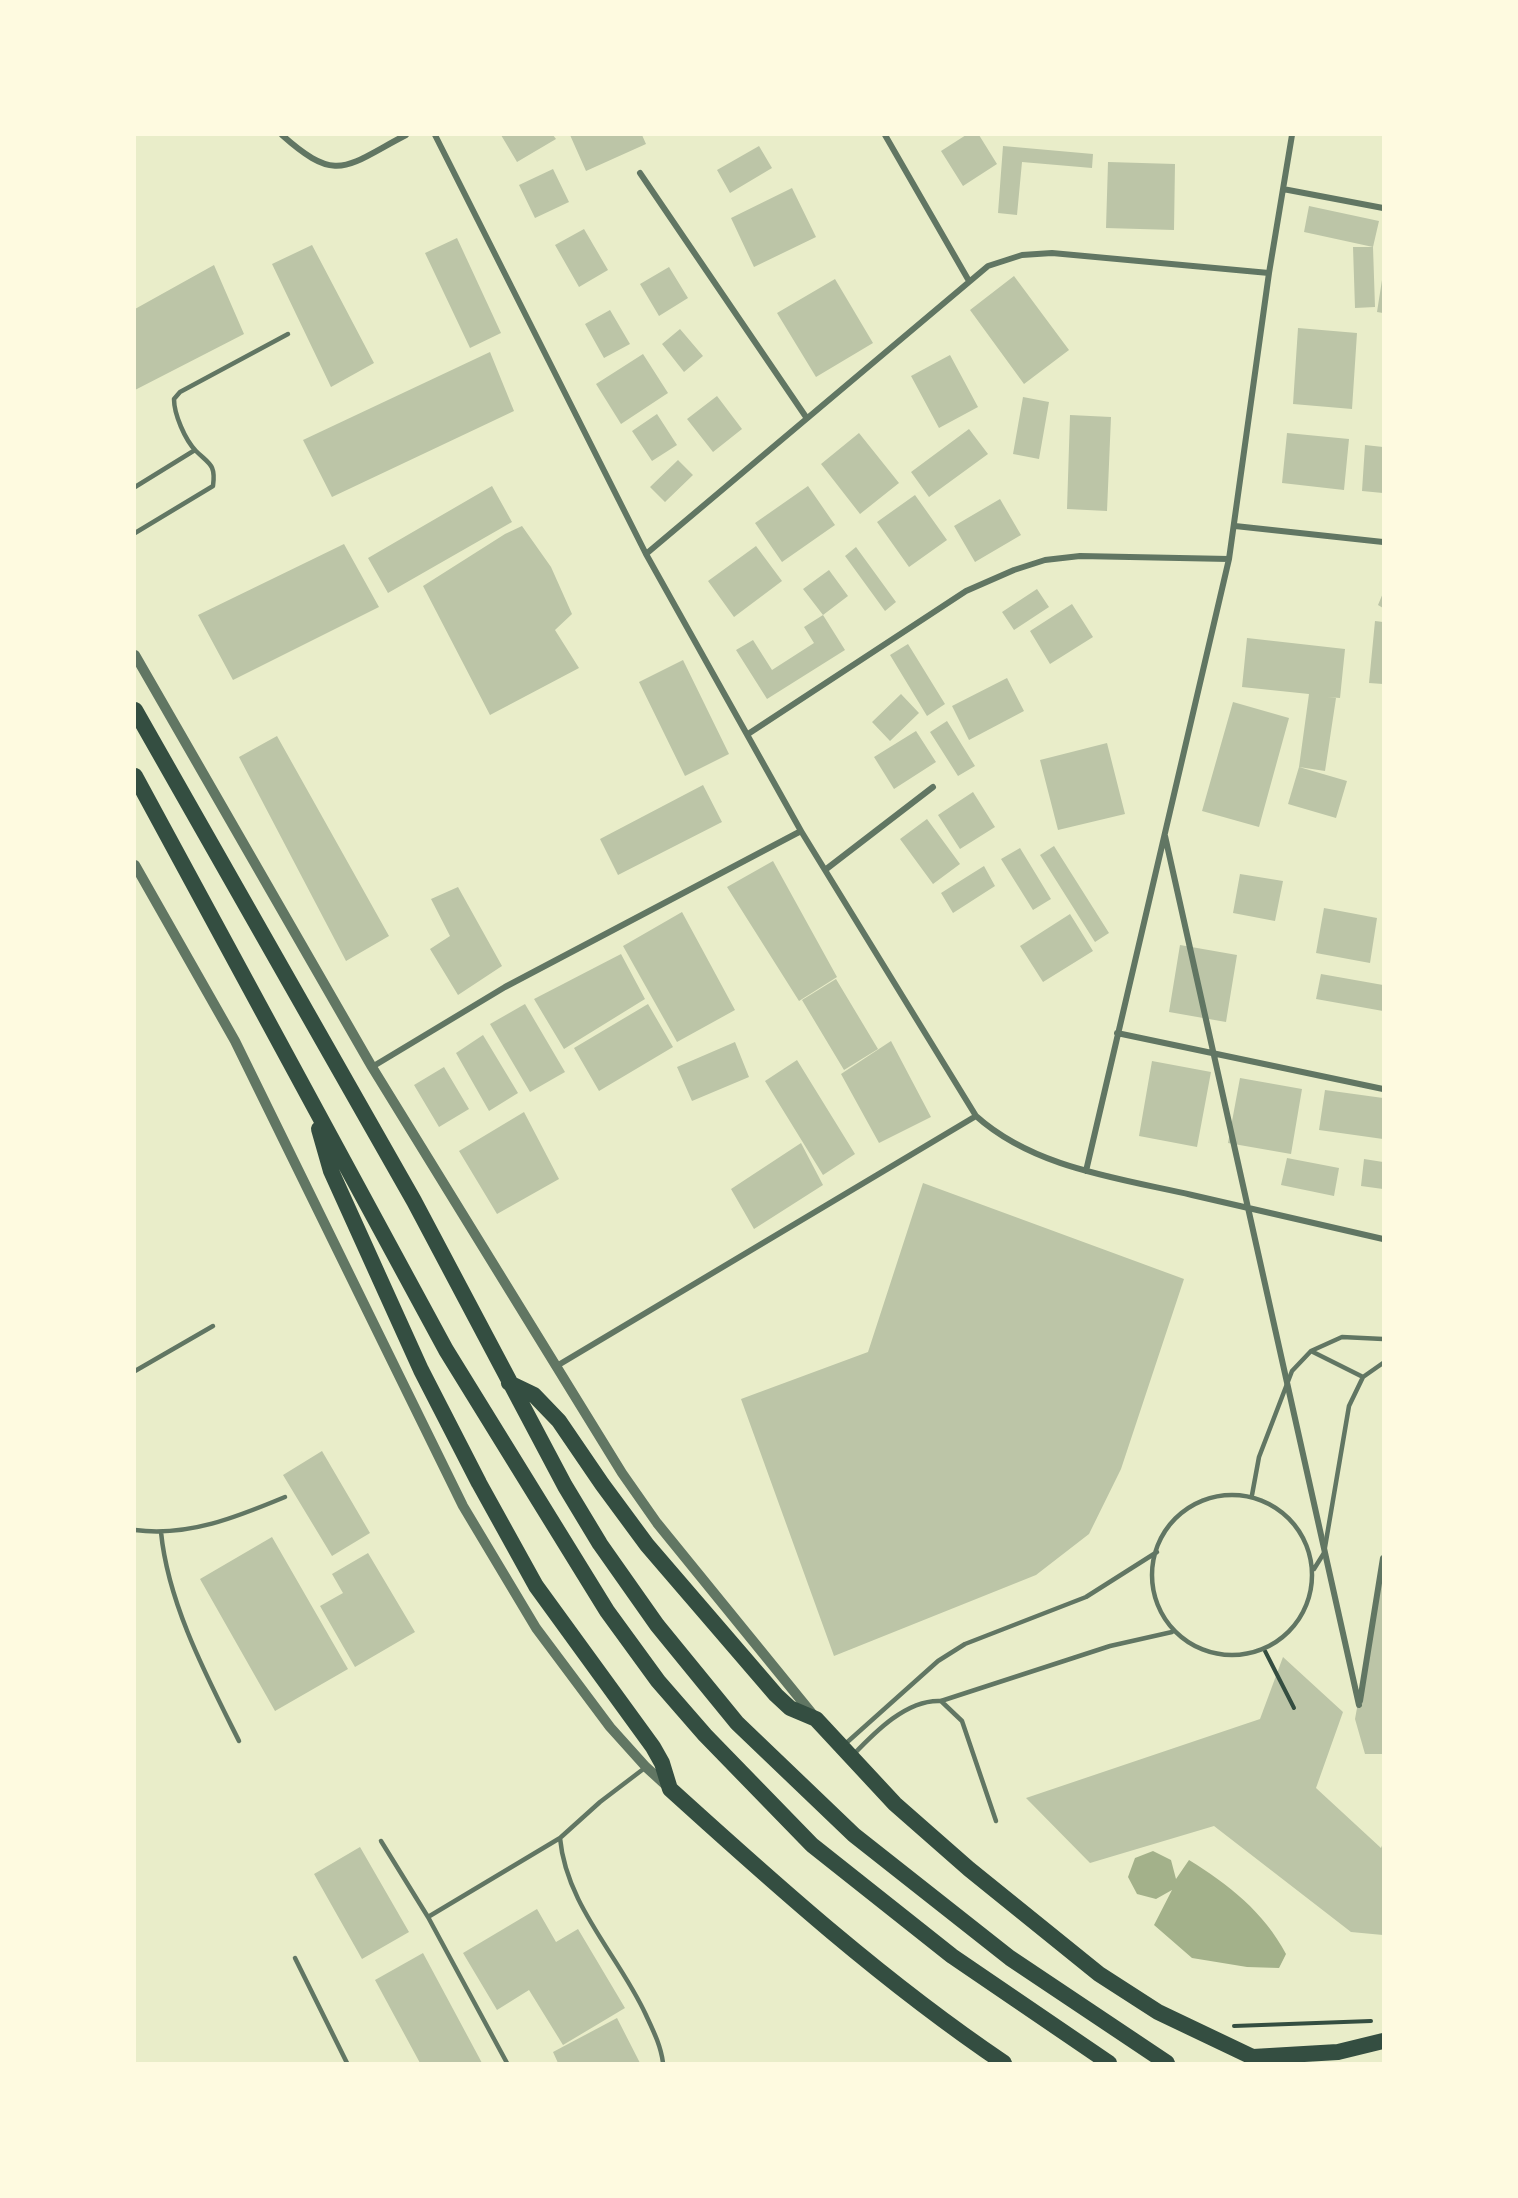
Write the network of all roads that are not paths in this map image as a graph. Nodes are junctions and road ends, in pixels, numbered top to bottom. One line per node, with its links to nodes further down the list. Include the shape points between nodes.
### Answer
1 (282, 135): 2 (street, via 307,157 327,166 344,167)
2 (405, 135)
3 (435, 135): 18 (street)
4 (885, 135): 10 (street)
5 (1292, 135): 7 (street)
6 (640, 173): 12 (street)
7 (1283, 189): 8 (street); 9 (street)
8 (1383, 208)
9 (1269, 273): 10 (street, via 1052,253 1022,255 988,266); 15 (street)
10 (969, 281): 12 (street)
11 (288, 334): 13 (lane, via 180,392 174,399 174,411)
12 (806, 417): 18 (street)
13 (195, 450): 14 (lane); 16 (lane, via 212,467 213,486)
14 (135, 487)
15 (1235, 526): 17 (street); 19 (street)
16 (135, 533)
17 (1383, 542)
18 (646, 554): 22 (street)
19 (1229, 559): 22 (street, via 1080,556 1045,560 1014,570 966,591); 26 (street)
20 (135, 655): 30 (street)
21 (135, 710): 43 (highway, via 414,1201)
22 (748, 734): 25 (street)
23 (135, 776): 32 (highway)
24 (933, 787): 28 (street)
25 (801, 831): 28 (street); 30 (street, via 505,987)
26 (1164, 832): 29 (street); 54 (street)
27 (135, 865): 58 (street, via 236,1041 464,1506 536,1628)
28 (825, 870): 33 (street)
29 (1117, 1033): 31 (street); 34 (street)
30 (372, 1067): 40 (street)
31 (1383, 1089)
32 (310, 1096): 59 (highway, via 332,1171 421,1370 479,1483 536,1586 653,1747); 71 (highway, via 446,1350 607,1611 658,1681 812,1845 952,1956)
33 (976, 1116): 34 (street, via 993,1132 1024,1150); 40 (street)
34 (1086, 1171): 35 (street)
35 (1383, 1239)
36 (213, 1326): 41 (lane)
37 (1383, 1339): 38 (lane, via 1342,1337)
38 (1311, 1352): 42 (lane); 44 (lane, via 1292,1371 1259,1457)
39 (1383, 1363): 42 (lane)
40 (555, 1367): 55 (street, via 657,1522)
41 (135, 1371)
42 (1363, 1377): 51 (lane, via 1348,1406 1324,1553)
43 (509, 1383): 55 (highway, via 534,1395 560,1421 647,1545 776,1695 790,1708); 72 (highway, via 600,1544 657,1625 737,1723 854,1835 1010,1958)
44 (1252, 1495): 48 (lane, via 1203,1498 1161,1533); 51 (lane, via 1295,1522)
45 (285, 1497): 47 (lane, via 229,1520)
46 (135, 1530): 47 (lane)
47 (161, 1532): 56 (lane, via 168,1577)
48 (1157, 1552): 52 (lane, via 1150,1587); 57 (lane, via 1086,1597 965,1644 938,1661)
49 (1383, 1558): 54 (street)
50 (1383, 1567): 54 (street)
51 (1314, 1569): 52 (lane, via 1302,1618 1265,1651 1215,1657)
52 (1172, 1632): 53 (lane, via 1110,1646)
53 (941, 1701): 57 (lane, via 918,1703); 60 (lane, via 962,1721)
54 (1359, 1705)
55 (816, 1719): 57 (highway)
56 (239, 1741)
57 (847, 1752): 66 (highway, via 895,1804 969,1869 1100,1974 1158,2012)
58 (645, 1767): 59 (street); 61 (lane)
59 (670, 1789): 70 (highway, via 793,1900 943,2022)
60 (996, 1821)
61 (560, 1838): 63 (lane); 69 (lane, via 562,1861 571,1887 635,1991 655,2034)
62 (381, 1841): 63 (lane)
63 (428, 1917): 68 (lane)
64 (295, 1958): 67 (lane)
65 (1383, 2041): 66 (highway, via 1338,2052)
66 (1259, 2060)
67 (347, 2063)
68 (507, 2063)
69 (663, 2063)
70 (1004, 2063)
71 (1109, 2063)
72 (1167, 2063)

